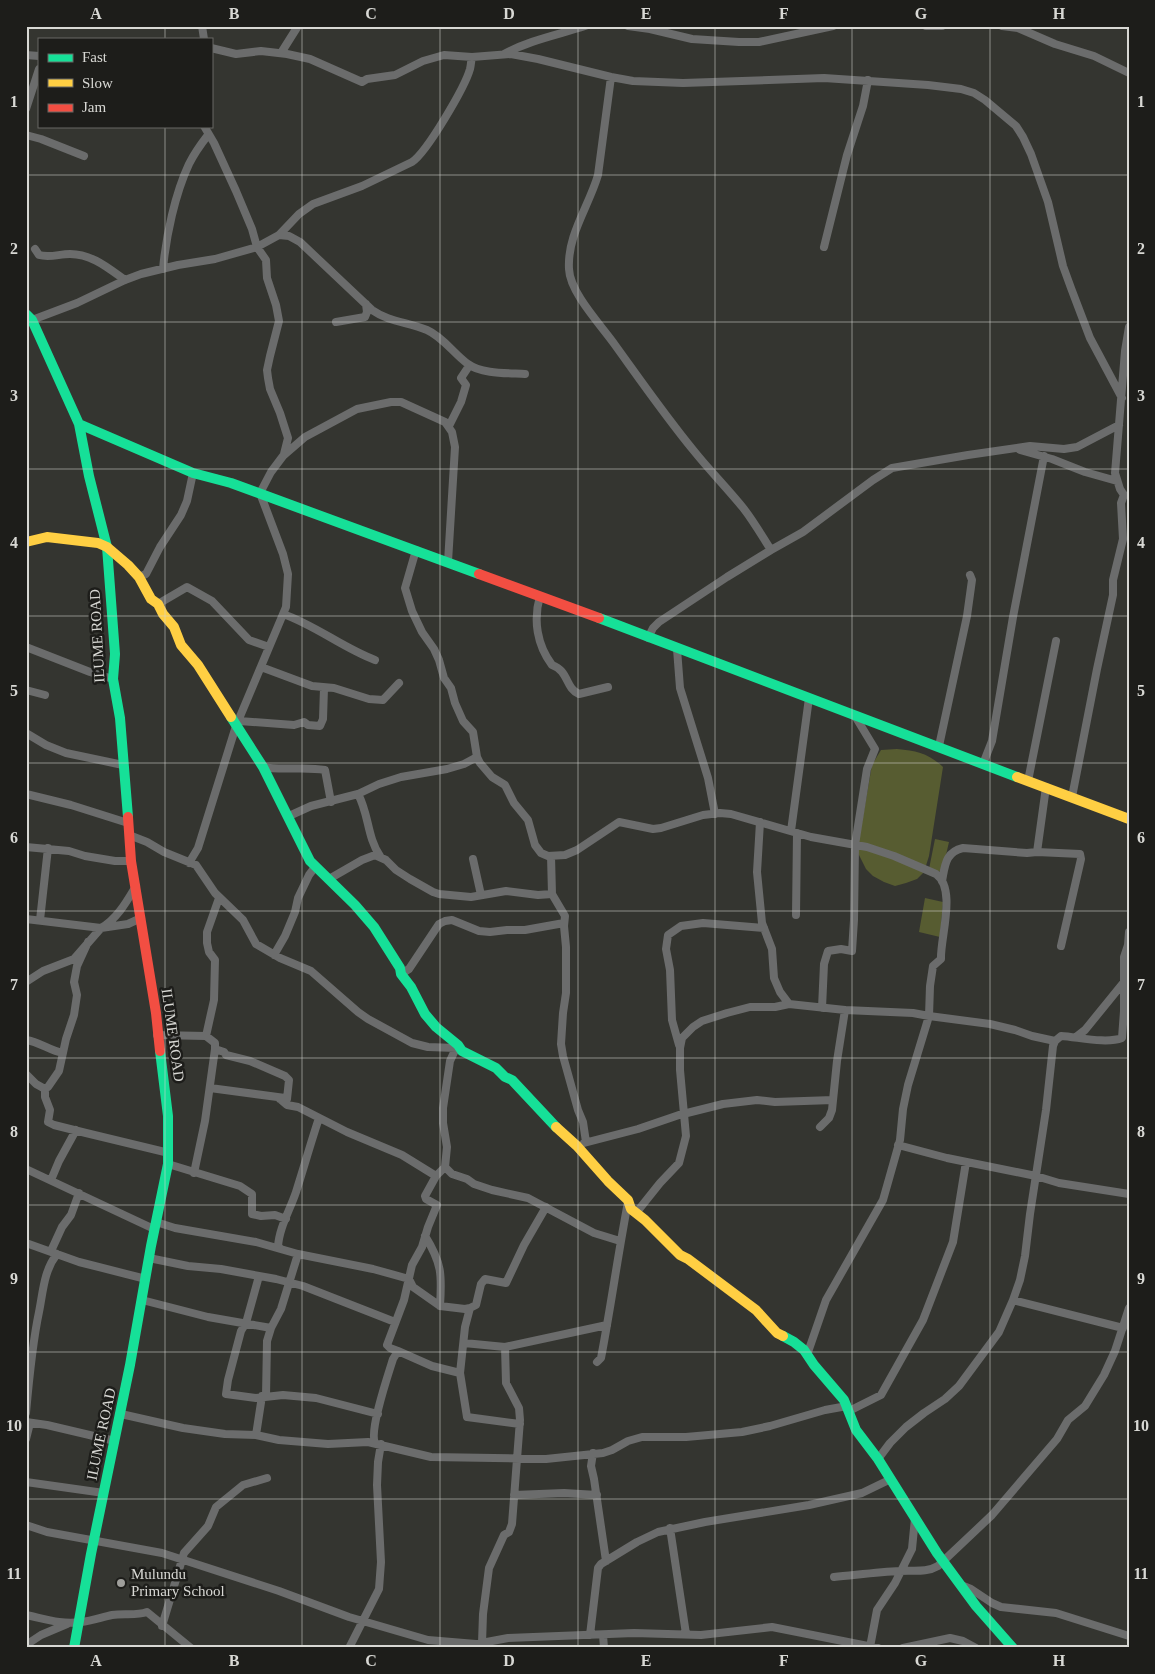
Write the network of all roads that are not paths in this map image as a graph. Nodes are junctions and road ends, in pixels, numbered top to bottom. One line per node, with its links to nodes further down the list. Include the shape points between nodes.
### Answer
1 (298, 26): 9 (street)
2 (585, 26): 10 (street, via 532,41)
3 (628, 26): 4 (street, via 692,39 759,42)
4 (833, 26)
5 (926, 26): 6 (street)
6 (942, 26)
7 (1002, 26): 13 (street, via 1018,28 1094,56)
8 (212, 48): 9 (street, via 236,54)
9 (282, 53): 11 (street, via 310,59 362,82 367,78 394,75 434,57)
10 (503, 55): 11 (street); 14 (street, via 538,59)
11 (472, 57): 21 (street, via 464,84 417,159 313,204)
12 (38, 72): 16 (street)
13 (1129, 73)
14 (612, 77): 15 (street, via 683,83 824,78); 47 (street, via 598,176 571,244 570,279 590,312 695,452 744,510)
15 (868, 80): 23 (street); 33 (street, via 914,83 974,93 1016,126 1032,154 1048,202 1063,266 1090,338)
16 (26, 109)
17 (205, 128): 19 (street)
18 (26, 135): 20 (street)
19 (208, 135): 22 (street, via 236,191); 25 (street, via 189,163 182,182 165,248)
20 (84, 156)
21 (279, 236): 22 (street); 27 (street, via 289,236 300,242)
22 (257, 247): 25 (street); 38 (street, via 266,260 267,278 279,320 267,370 270,389 288,438)
23 (824, 247)
24 (35, 249): 26 (street, via 46,257 72,254 97,260)
25 (163, 269): 26 (street)
26 (125, 280): 28 (street, via 77,303)
27 (366, 304): 29 (street, via 365,317); 31 (street, via 385,318 428,330)
28 (29, 317): 34 (street, ILUME ROAD)
29 (336, 322)
30 (1129, 327): 33 (street)
31 (469, 366): 32 (street, via 490,372); 36 (street, via 461,378 466,385)
32 (525, 374)
33 (1122, 398): 35 (street)
34 (79, 424): 40 (street); 45 (street, ILUME ROAD)
35 (1119, 425): 37 (street, via 1070,449 1040,446); 41 (street)
36 (449, 426): 38 (street, via 406,404 391,402 349,413 306,437); 48 (street, via 455,447)
37 (1012, 449): 39 (street); 47 (street, via 892,468 803,532)
38 (283, 456): 42 (street)
39 (1044, 456): 41 (street); 73 (street, via 992,741)
40 (193, 472): 42 (street); 50 (street, via 181,515 146,574)
41 (1118, 481): 43 (street)
42 (260, 493): 46 (street); 53 (street, via 288,574 288,595)
43 (1127, 497): 80 (street, via 1121,503 1123,539)
44 (26, 542): 45 (street, via 47,537)
45 (107, 547): 50 (street); 61 (street, ILUME ROAD, via 115,654)
46 (416, 550): 48 (street); 72 (street, via 405,588 408,599 422,632 437,655 463,721 473,732)
47 (771, 550): 54 (street, via 660,622)
48 (448, 562): 51 (street)
49 (970, 575): 71 (street, via 967,616)
50 (139, 577): 52 (street, via 151,599)
51 (540, 596): 54 (street); 63 (street, via 536,626 552,665 560,668 579,694)
52 (158, 604): 57 (street, via 187,587 212,601 249,640); 69 (street, via 174,627 181,645)
53 (283, 614): 57 (street); 59 (street)
54 (648, 638): 58 (street)
55 (1056, 641): 76 (street)
56 (26, 647): 61 (street)
57 (269, 647): 60 (street)
58 (677, 649): 67 (street); 82 (street, via 680,688 708,778)
59 (375, 660)
60 (261, 667): 64 (street, via 298,682); 69 (street)
61 (113, 679): 74 (street, ILUME ROAD)
62 (399, 683): 64 (street, via 379,700)
63 (608, 687)
64 (324, 688): 69 (street, via 324,719 320,726 304,722 294,726)
65 (26, 690): 66 (street)
66 (45, 695)
67 (810, 698): 68 (street); 87 (street)
68 (855, 716): 71 (street); 89 (street, via 875,749 868,769)
69 (238, 723): 75 (street); 97 (street, via 198,848)
70 (26, 733): 74 (street, via 66,753)
71 (939, 746): 73 (street)
72 (478, 757): 79 (street, via 447,769 401,777); 94 (street, via 528,820 540,853)
73 (983, 764): 76 (street)
74 (123, 765): 86 (street, ILUME ROAD)
75 (263, 767): 81 (street, via 325,770); 83 (street)
76 (1028, 781): 77 (street)
77 (1046, 787): 80 (street); 92 (street)
78 (26, 794): 86 (street)
79 (358, 794): 81 (street); 93 (street, via 366,810 374,848)
80 (1072, 797): 84 (street)
81 (331, 802): 83 (street, via 311,806)
82 (715, 814): 85 (street, via 731,814); 94 (street, via 661,828 619,822 572,853)
83 (289, 816): 98 (street, via 304,851)
84 (1129, 818)
85 (760, 822): 87 (street); 111 (street, via 757,872)
86 (128, 823): 88 (street, ILUME ROAD)
87 (794, 832): 89 (street); 105 (street)
88 (128, 835): 96 (street, ILUME ROAD); 97 (street)
89 (855, 845): 100 (street, via 936,874); 120 (street, via 852,951 828,952 824,964)
90 (26, 847): 91 (street)
91 (48, 848): 96 (street, via 108,860); 108 (street)
92 (1037, 852): 100 (street, via 955,850 949,855); 114 (street, via 1081,856)
93 (380, 856): 99 (street, via 369,856); 103 (street, via 396,870 433,892 454,896)
94 (551, 856): 102 (street)
95 (473, 859): 103 (street)
96 (131, 861): 101 (street, ILUME ROAD)
97 (189, 862): 104 (street, via 196,865)
98 (315, 867): 99 (street); 115 (street)
99 (330, 879): 116 (street, via 374,927)
100 (942, 882): 122 (street, via 946,894 941,959 933,966)
101 (136, 886): 106 (street, ILUME ROAD); 110 (street, via 119,912)
102 (552, 894): 103 (street, via 506,891); 109 (street, via 565,916)
103 (481, 895)
104 (219, 898): 115 (street, via 243,920 256,944); 124 (street, via 207,932 209,952 215,960 214,1000)
105 (796, 915)
106 (141, 918): 110 (street, via 128,924); 123 (street, ILUME ROAD)
107 (26, 919): 108 (street)
108 (40, 920): 110 (street)
109 (564, 924): 116 (street, via 490,932 452,920 445,921 439,924 410,969); 142 (street, via 566,993 561,1044 583,1122)
110 (101, 928): 113 (street)
111 (764, 928): 119 (street, via 772,949 774,978); 130 (street, via 703,923 681,926 668,935 666,949 672,1020)
112 (1129, 932): 118 (street)
113 (88, 942): 117 (street, via 74,959); 132 (street, via 77,966 74,1015)
114 (1062, 946)
115 (274, 955): 129 (street, via 311,971 358,1012 412,1043)
116 (401, 974): 129 (street, via 425,1014)
117 (26, 982)
118 (1124, 982): 125 (street); 126 (street)
119 (789, 1004): 120 (street); 130 (street, via 750,1007 702,1021 682,1038)
120 (822, 1008): 121 (street)
121 (844, 1010): 122 (street); 137 (street)
122 (929, 1016): 128 (street, via 990,1024); 143 (street, via 905,1097)
123 (158, 1035): 124 (street); 144 (street, ILUME ROAD, via 167,1100)
124 (206, 1036): 131 (street, via 215,1042)
125 (1076, 1037): 126 (street, via 1096,1040); 128 (street, via 1061,1036)
126 (1126, 1038)
127 (26, 1040): 132 (street)
128 (1055, 1040): 151 (street)
129 (457, 1046): 142 (street, via 512,1080 556,1127); 147 (street, via 450,1061 443,1108 447,1146)
130 (680, 1048): 138 (street)
131 (215, 1049): 134 (street); 136 (street, via 226,1056 250,1061 285,1076 289,1080)
132 (63, 1054): 135 (street, via 60,1071)
133 (26, 1074): 135 (street)
134 (210, 1088): 136 (street); 149 (street)
135 (45, 1089): 141 (street, via 50,1110 48,1122)
136 (287, 1099): 139 (street, via 280,1099)
137 (833, 1100): 138 (street, via 757,1100); 140 (street, via 831,1116)
138 (684, 1113): 142 (street, via 638,1130); 157 (street, via 686,1136 679,1163)
139 (319, 1118): 150 (street, via 402,1155); 158 (street)
140 (820, 1127)
141 (76, 1130): 144 (street); 152 (street)
142 (582, 1144): 155 (street, via 608,1181)
143 (898, 1145): 145 (street); 184 (street, via 882,1200 826,1300)
144 (169, 1152): 146 (street, ILUME ROAD)
145 (966, 1162): 151 (street); 188 (street, via 953,1242 923,1320 881,1395)
146 (168, 1164): 149 (street); 159 (street, ILUME ROAD)
147 (445, 1167): 150 (street); 156 (street, via 474,1184 528,1198)
148 (26, 1169): 152 (street)
149 (194, 1173): 158 (street, via 240,1186 252,1193 252,1214)
150 (436, 1176): 160 (street, via 425,1196 437,1205)
151 (1036, 1176): 154 (street); 172 (street, via 1025,1256)
152 (51, 1180): 153 (street)
153 (79, 1193): 159 (street); 164 (street)
154 (1129, 1194)
155 (628, 1200): 157 (street); 161 (street)
156 (546, 1207): 161 (street, via 594,1233); 174 (street, via 506,1283 485,1279 476,1305)
157 (636, 1213): 184 (street, via 680,1255 750,1306 777,1333 799,1346)
158 (286, 1219): 163 (street, via 278,1242)
159 (155, 1226): 163 (street); 166 (street, ILUME ROAD)
160 (425, 1236): 169 (street); 173 (street, via 440,1265)
161 (620, 1240): 178 (street)
162 (26, 1243): 164 (street)
163 (280, 1248): 165 (street)
164 (54, 1252): 168 (street, via 79,1262); 189 (street, via 42,1289 34,1331)
165 (298, 1254): 169 (street); 170 (street)
166 (149, 1258): 167 (street); 168 (street, ILUME ROAD)
167 (259, 1276): 170 (street); 177 (street)
168 (146, 1279): 171 (street, ILUME ROAD)
169 (409, 1279): 173 (street, via 413,1287); 176 (street)
170 (290, 1283): 176 (street); 179 (street)
171 (142, 1300): 177 (street); 190 (street, ILUME ROAD)
172 (1013, 1300): 180 (street); 201 (street, via 999,1332 959,1386 906,1427)
173 (440, 1306): 174 (street)
174 (470, 1308): 181 (street)
175 (1129, 1308): 180 (street)
176 (396, 1322): 183 (street, via 387,1345)
177 (246, 1323): 179 (street); 187 (street, via 225,1391 228,1395)
178 (607, 1325): 182 (street); 185 (street, via 601,1358)
179 (271, 1328): 187 (street, via 267,1341)
180 (1123, 1328): 215 (street, via 1104,1375 1085,1406 1068,1420 1057,1438 992,1515)
181 (464, 1343): 182 (street); 186 (street)
182 (505, 1348): 193 (street, via 506,1383 519,1408)
183 (398, 1351): 186 (street, via 432,1366); 191 (street)
184 (807, 1355): 188 (street)
185 (597, 1362)
186 (460, 1373): 193 (street, via 467,1417)
187 (264, 1396): 191 (street, via 316,1398); 194 (street)
188 (848, 1409): 198 (street, via 825,1410 742,1432 642,1437 612,1450); 201 (street, via 856,1430)
189 (26, 1413)
190 (121, 1414): 194 (street, via 203,1431); 196 (street, ILUME ROAD)
191 (378, 1414): 197 (street, via 373,1438)
192 (28, 1422): 195 (street); 196 (street)
193 (520, 1424): 200 (street)
194 (256, 1435): 197 (street, via 307,1443 359,1441)
195 (26, 1439)
196 (115, 1441): 206 (street, ILUME ROAD)
197 (378, 1444): 200 (street, via 431,1457); 220 (street, via 379,1589)
198 (593, 1453): 199 (street); 202 (street)
199 (579, 1455): 200 (street); 202 (street)
200 (517, 1458): 208 (street)
201 (878, 1459): 204 (street)
202 (591, 1466): 207 (street)
203 (266, 1478): 213 (street, via 242,1485 218,1504 208,1526)
204 (891, 1479): 209 (street); 211 (street, via 862,1493 809,1505)
205 (26, 1482): 206 (street)
206 (104, 1493): 212 (street, ILUME ROAD)
207 (597, 1495): 208 (street); 214 (street)
208 (514, 1496): 227 (street, via 512,1524 504,1535 488,1575 483,1614)
209 (916, 1518): 215 (street); 216 (street, via 912,1549)
210 (26, 1525): 212 (street)
211 (670, 1528): 214 (street, via 647,1536); 224 (street)
212 (93, 1541): 213 (street, via 162,1553); 221 (street, ILUME ROAD)
213 (182, 1560): 220 (street); 222 (street)
214 (606, 1561): 225 (street, via 597,1571)
215 (943, 1561): 216 (street, via 927,1571); 218 (street)
216 (902, 1570): 217 (street); 230 (street, via 877,1610)
217 (834, 1577)
218 (960, 1585): 226 (street, via 1001,1606 1056,1613); 237 (street)
219 (26, 1615): 221 (street, via 58,1623)
220 (362, 1620): 227 (street, via 428,1640); 233 (street)
221 (74, 1623): 222 (street, via 147,1612); 229 (street, via 41,1635); 231 (street, ILUME ROAD)
222 (162, 1626): 232 (street)
223 (603, 1634): 224 (street); 225 (street); 234 (street)
224 (686, 1634): 228 (street, via 772,1627)
225 (590, 1635): 227 (street, via 508,1638)
226 (1129, 1636)
227 (485, 1644)
228 (838, 1644): 230 (street)
229 (26, 1645)
230 (874, 1647)
231 (74, 1648)
232 (191, 1648)
233 (349, 1648)
234 (604, 1648)
235 (903, 1648): 236 (street, via 950,1638)
236 (976, 1648)
237 (1013, 1648)

